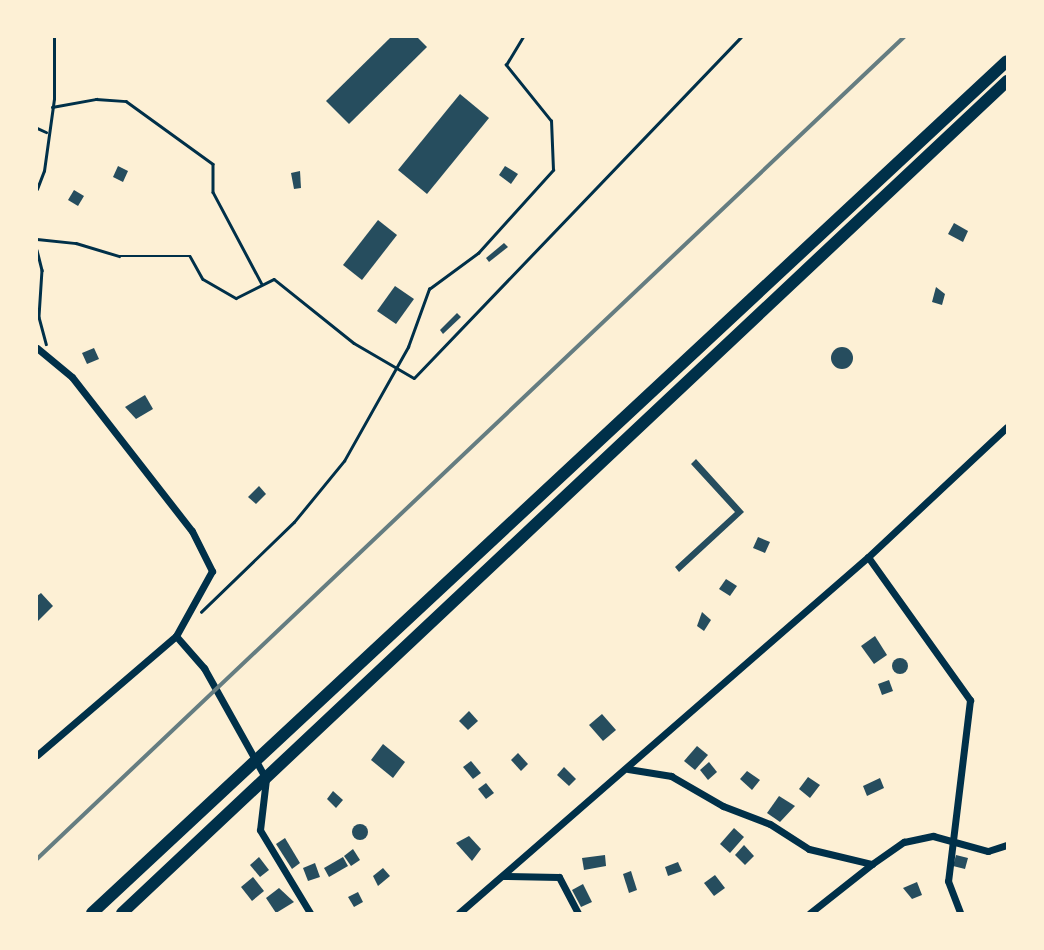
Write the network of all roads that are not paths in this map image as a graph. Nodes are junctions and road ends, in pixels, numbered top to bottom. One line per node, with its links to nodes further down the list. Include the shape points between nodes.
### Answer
1 (1007, 61): 8 (highway)
2 (1007, 81): 10 (highway)
3 (37, 348): 6 (street, via 72,377 192,531 212,571)
4 (1007, 426): 5 (street)
5 (868, 557): 9 (street); 11 (street, via 970,700)
6 (176, 636): 7 (street); 8 (street, via 204,668)
7 (37, 755)
8 (256, 761): 10 (street); 16 (highway)
9 (628, 769): 13 (street, via 671,776 723,806 770,824 809,849); 14 (street)
10 (266, 779): 17 (highway); 18 (street, via 260,830)
11 (951, 843): 12 (street, via 988,851); 13 (street, via 933,836 904,842); 23 (street, via 948,881)
12 (1007, 845)
13 (872, 864): 15 (street)
14 (503, 876): 19 (street); 20 (street, via 559,877)
15 (819, 906): 21 (street); 22 (street)
16 (92, 913)
17 (122, 913)
18 (310, 913)
19 (459, 913)
20 (578, 913)
21 (810, 913)
22 (827, 913)
23 (960, 913)

